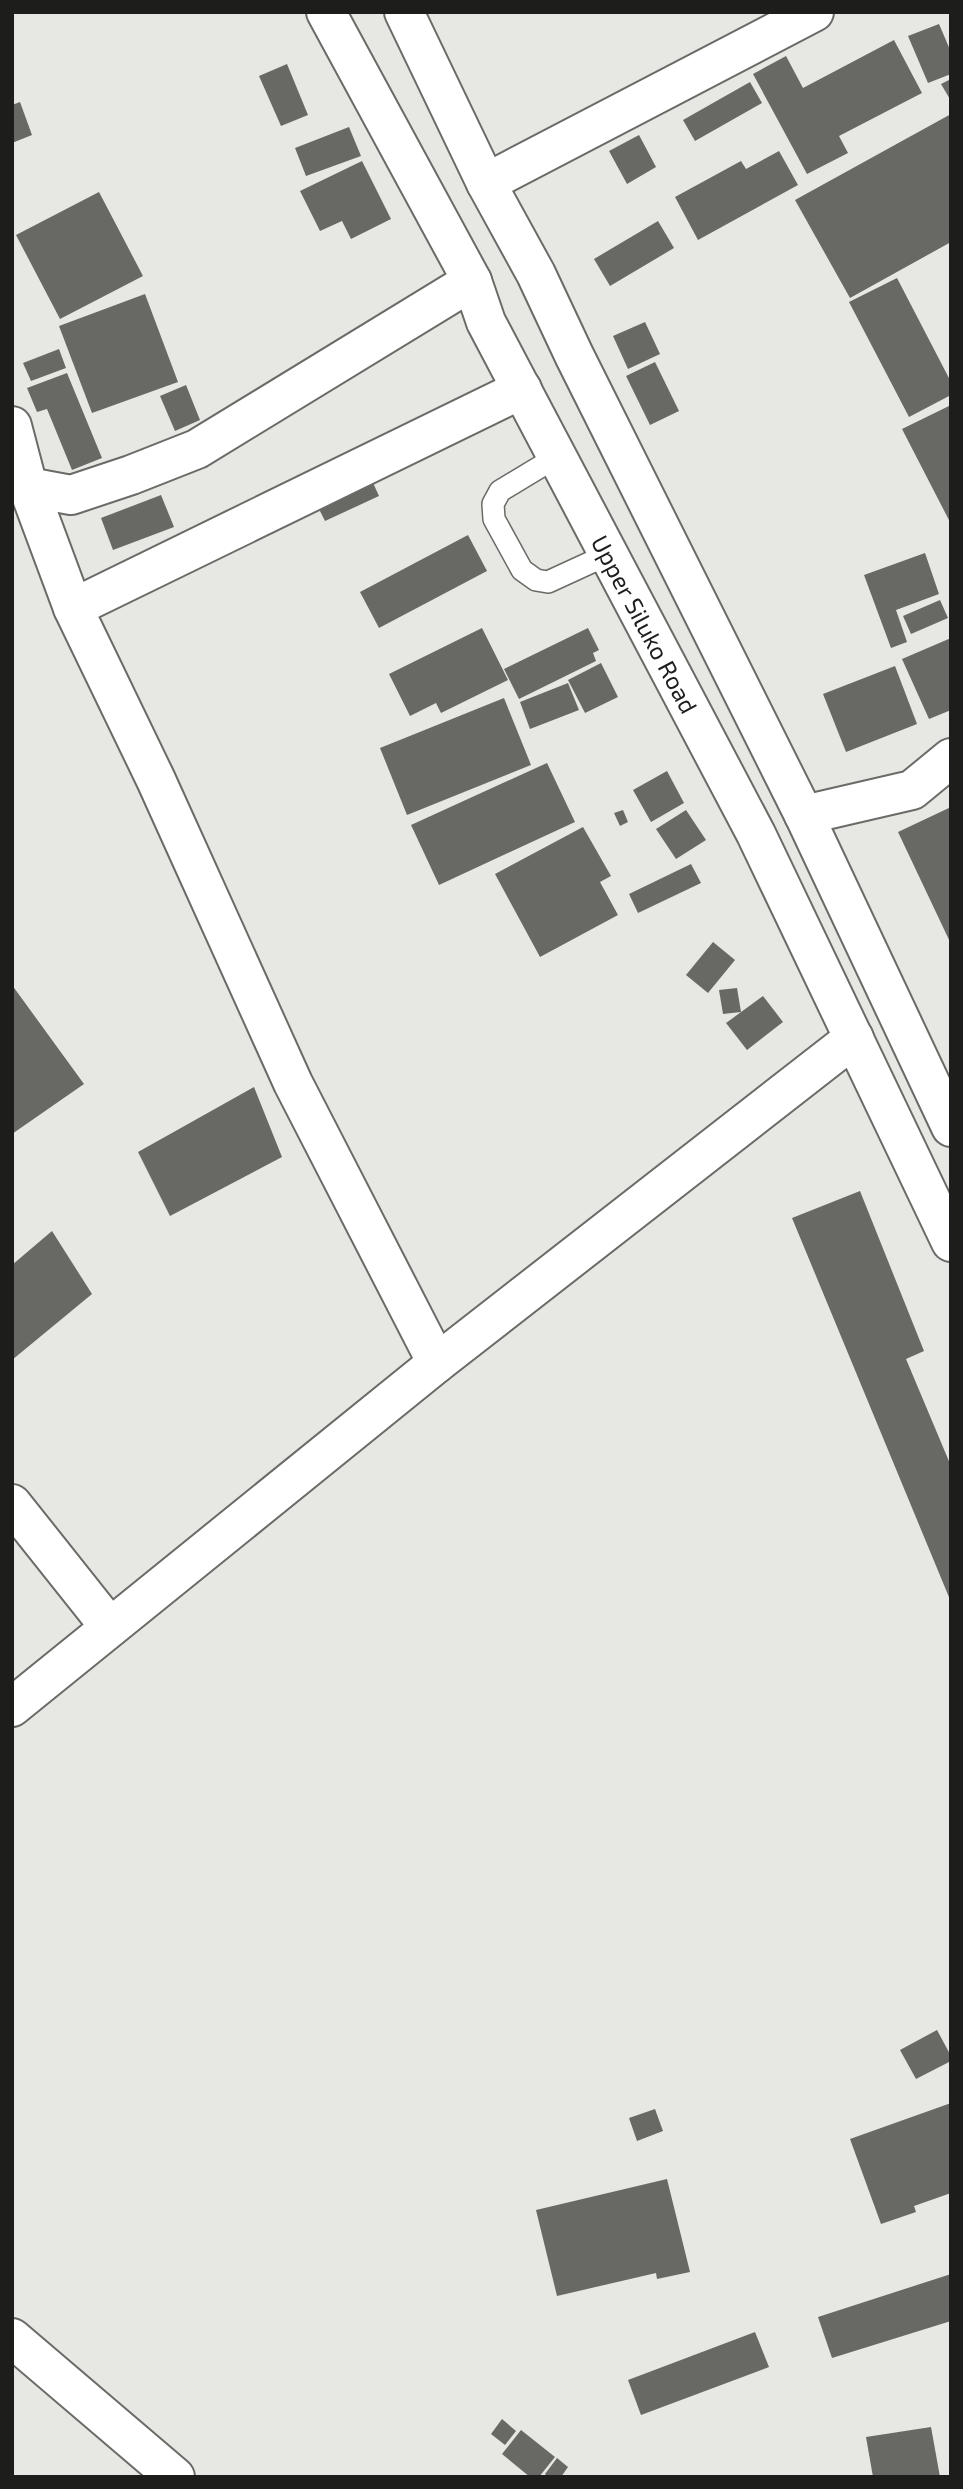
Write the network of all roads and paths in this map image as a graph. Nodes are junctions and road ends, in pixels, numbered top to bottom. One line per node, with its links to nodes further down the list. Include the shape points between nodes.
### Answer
1 (404, 12): 4 (street)
2 (814, 12): 4 (street)
3 (333, 14): 5 (street, Upper Siluko Road)
4 (486, 183): 13 (street, via 536,274)
5 (472, 281): 6 (street, Upper Siluko Road, via 486,322); 9 (street, via 197,449 71,495)
6 (522, 389): 8 (street, Upper Siluko Road); 11 (street)
7 (12, 426): 9 (street)
8 (558, 456): 10 (street, Upper Siluko Road); 10 (lane, via 500,491 493,504 494,519 522,570 536,580 548,582)
9 (28, 487): 11 (street)
10 (609, 554): 14 (street, Upper Siluko Road, via 756,834)
11 (73, 608): 17 (street, via 293,1083)
12 (951, 758): 13 (street, via 912,790)
13 (804, 815): 15 (street)
14 (854, 1038): 16 (street, Upper Siluko Road); 17 (street)
15 (947, 1109)
16 (951, 1242)
17 (437, 1363): 19 (street)
18 (12, 1504): 19 (street)
19 (109, 1626): 20 (street)
20 (12, 1707)
21 (12, 2338): 22 (street)
22 (175, 2477)

